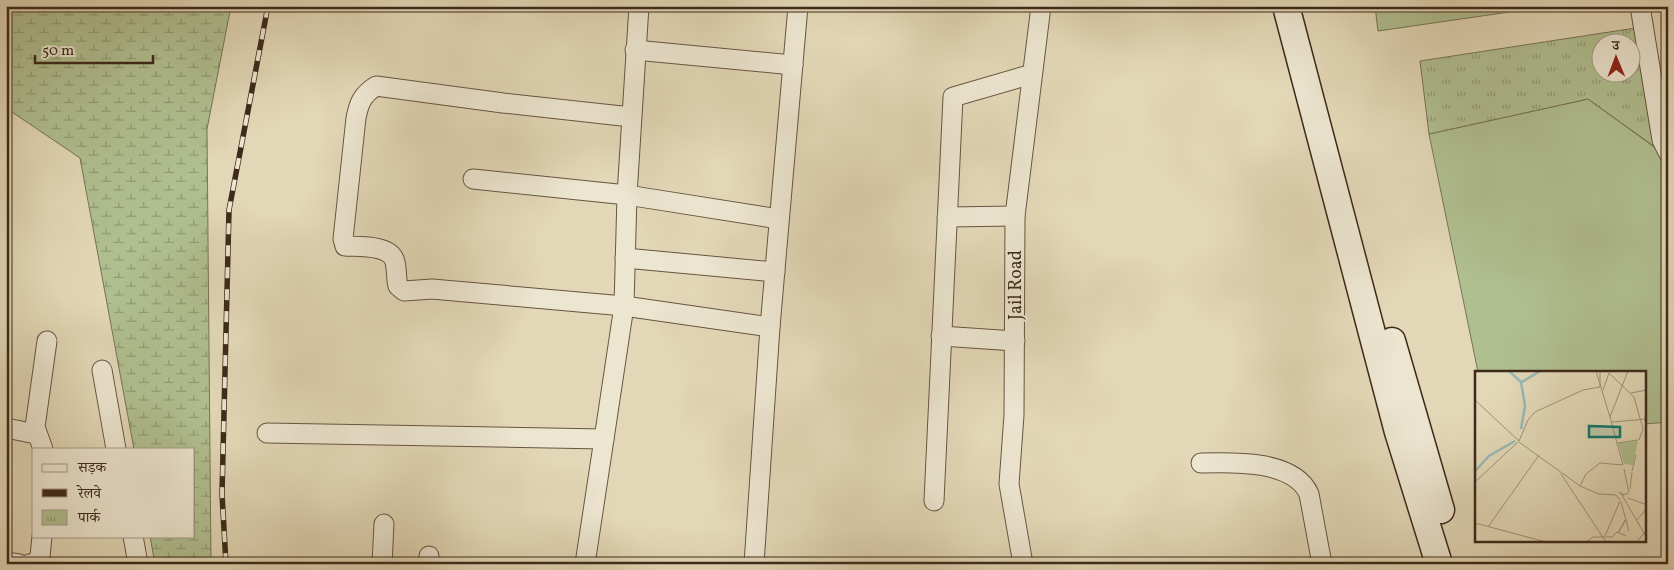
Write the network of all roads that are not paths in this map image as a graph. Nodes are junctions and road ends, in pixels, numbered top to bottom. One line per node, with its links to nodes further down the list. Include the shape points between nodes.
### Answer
1 (639, 6): 7 (street)
2 (798, 6): 8 (street)
3 (1041, 6): 9 (street, Jail Road)
4 (1286, 6): 44 (main road, via 1398,432)
5 (1305, 6): 45 (main road, via 1382,304)
6 (1640, 6): 11 (street, via 1662,140)
7 (635, 50): 8 (street); 10 (street)
8 (793, 65): 16 (street)
9 (1032, 74): 14 (street, Jail Road); 15 (street, via 953,97)
10 (631, 117): 13 (street); 19 (street, via 376,86 365,93 356,118 343,239 345,246 388,252 395,260 398,286 404,290 432,289)
11 (1668, 152)
12 (473, 180): 13 (street)
13 (627, 195): 16 (street); 17 (street)
14 (1015, 216): 15 (street); 22 (street, Jail Road)
15 (947, 217): 21 (street)
16 (779, 219): 18 (street)
17 (626, 258): 18 (street); 19 (street)
18 (775, 272): 20 (street)
19 (624, 306): 20 (street); 27 (street)
20 (770, 327): 41 (street)
21 (941, 336): 22 (street); 31 (street)
22 (1015, 340): 42 (street, Jail Road, via 1009,484)
23 (47, 341): 28 (street, via 36,421)
24 (102, 370): 29 (street)
25 (6, 428): 28 (street)
26 (267, 433): 27 (street)
27 (604, 440): 40 (street)
28 (40, 441)
29 (116, 448)
30 (1201, 463): 43 (street, via 1263,466 1297,477 1309,494)
31 (934, 501)
32 (384, 524): 39 (street)
33 (42, 538): 37 (street, via 40,557 36,563)
34 (133, 538): 38 (street)
35 (6, 562): 36 (street)
36 (19, 564)
37 (29, 564)
38 (138, 564)
39 (382, 564)
40 (584, 564)
41 (754, 564)
42 (1023, 564)
43 (1322, 564)
44 (1439, 564)
45 (1456, 564)

